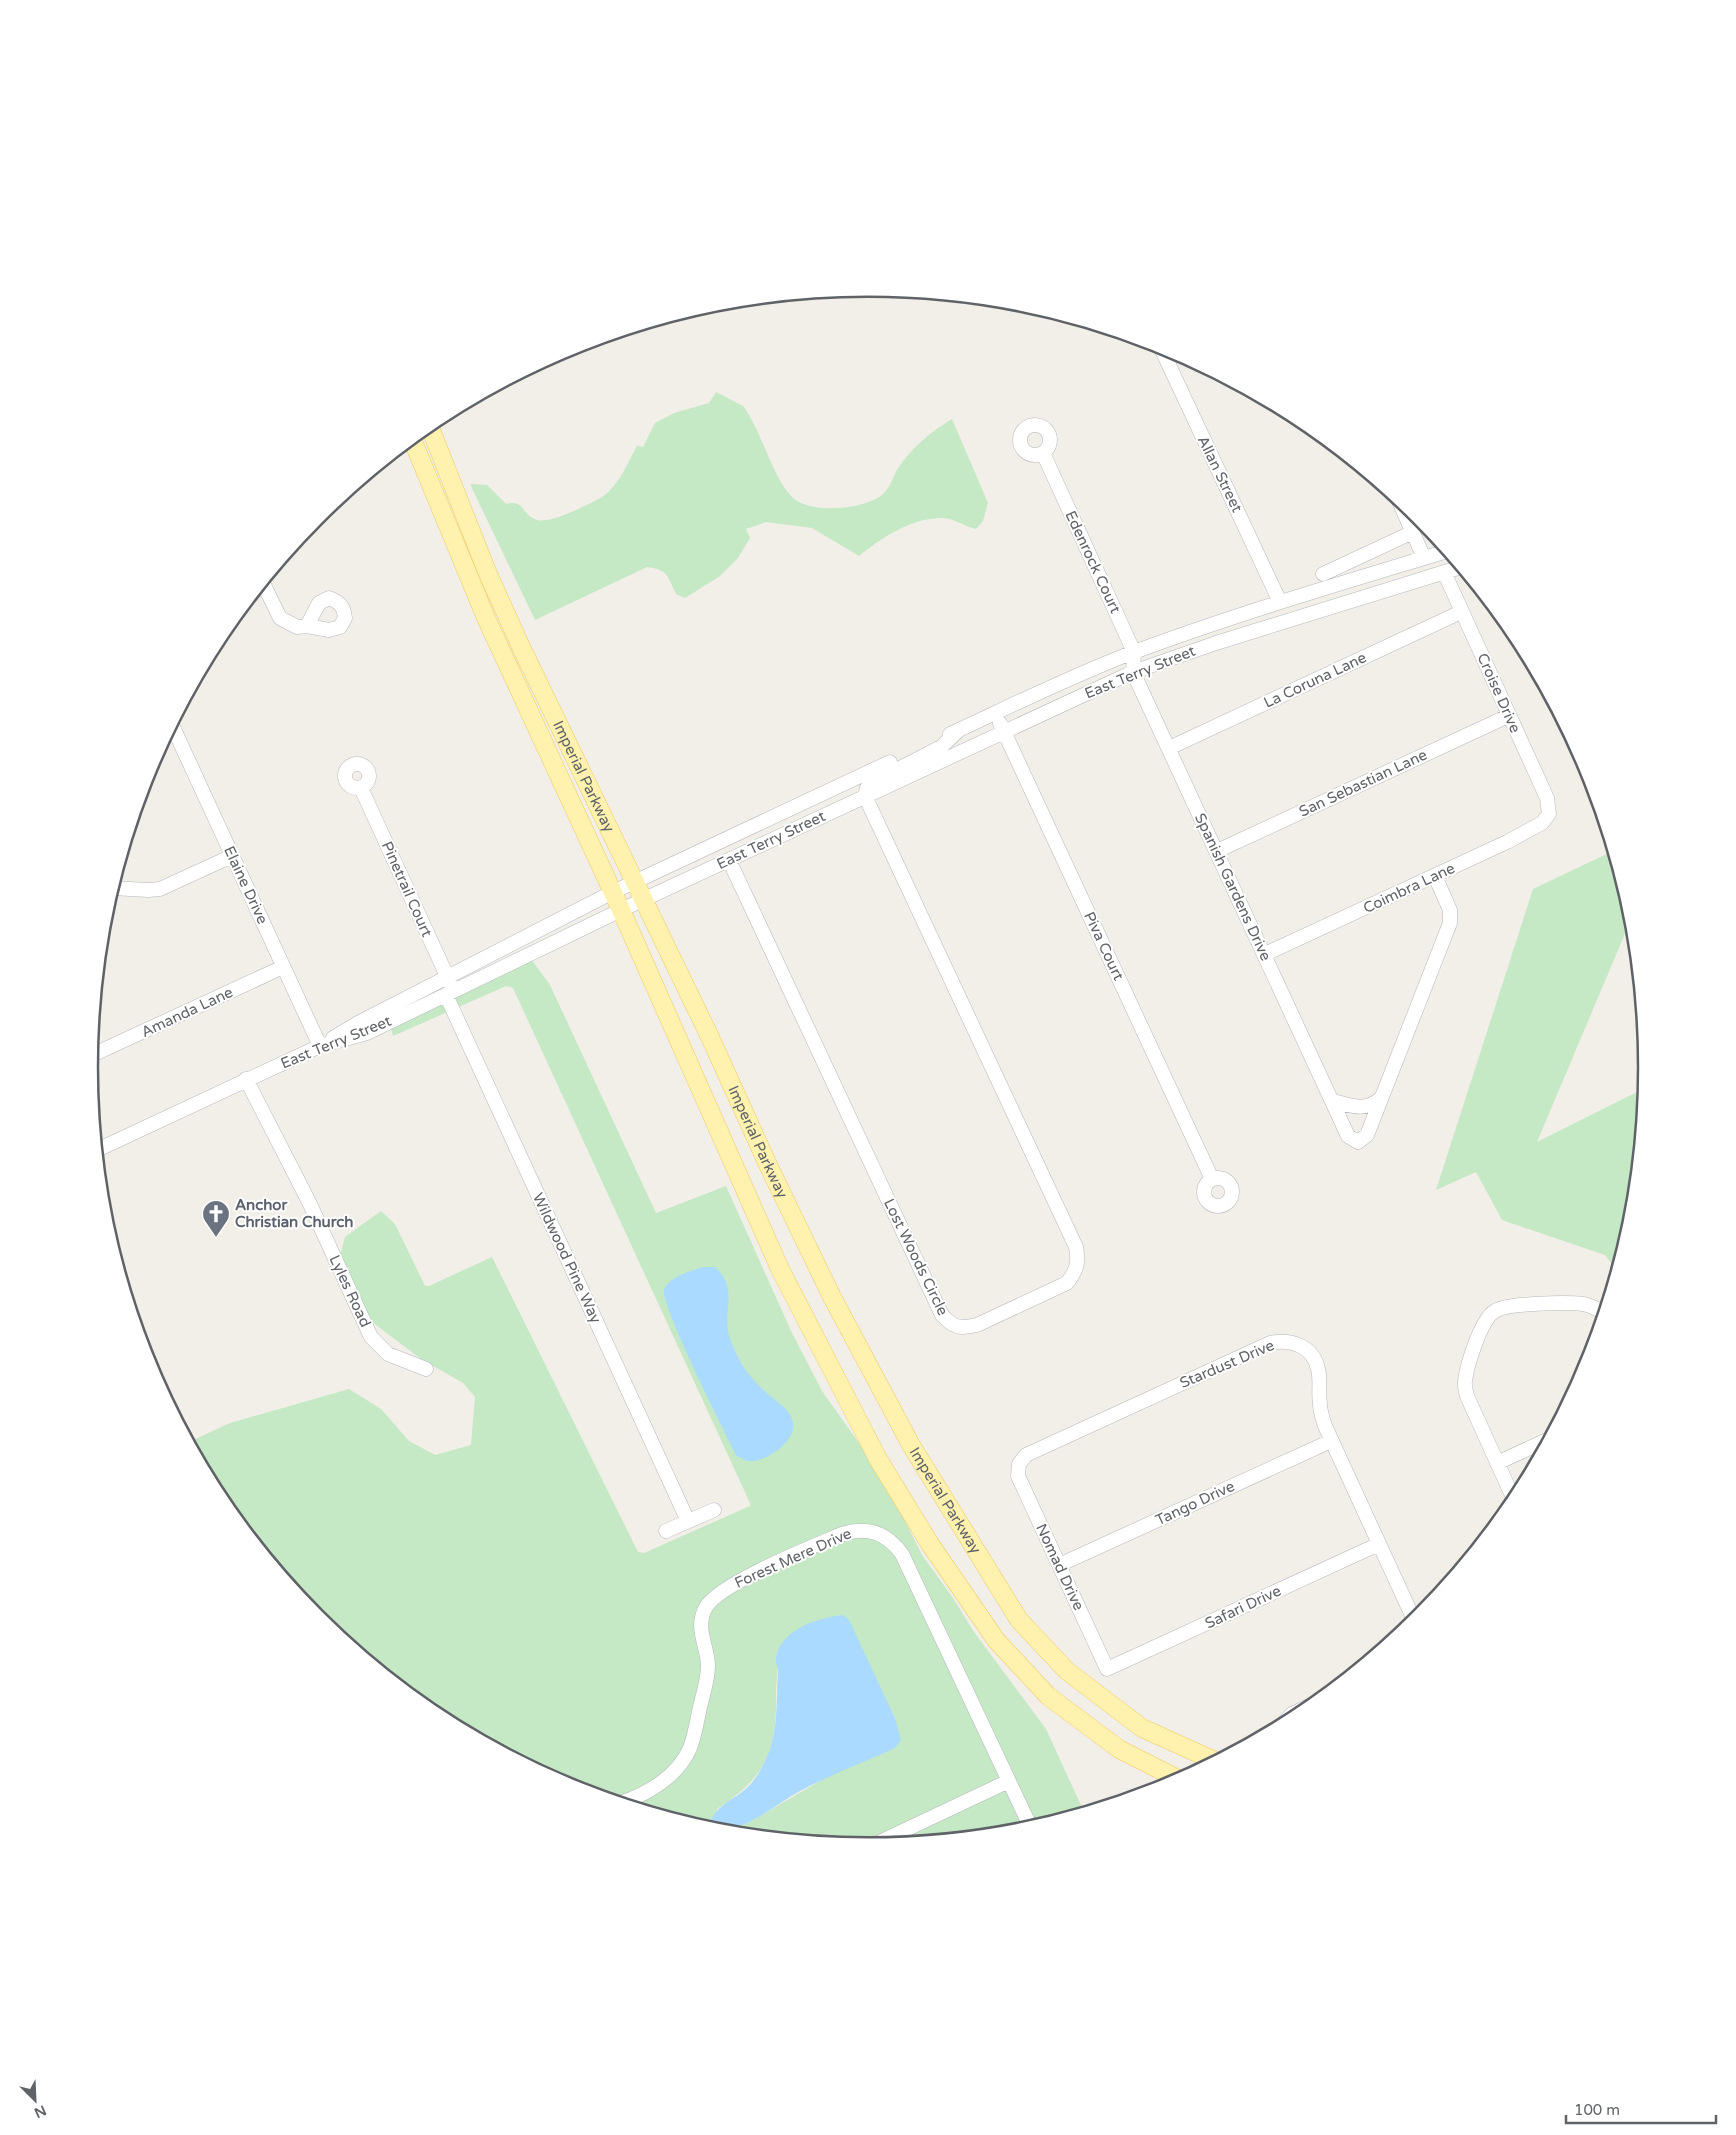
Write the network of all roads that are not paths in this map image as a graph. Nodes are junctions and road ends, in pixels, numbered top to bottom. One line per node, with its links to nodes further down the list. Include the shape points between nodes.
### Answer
1 (1165, 357): 13 (street, Allan Street)
2 (432, 432): 31 (main road, Imperial Parkway, via 488,574)
3 (414, 445): 33 (main road, Imperial Parkway, via 486,618)
4 (1043, 453): 16 (street, Edenrock Court)
5 (1405, 515): 6 (street)
6 (1412, 532): 8 (street); 11 (street)
7 (1441, 553): 8 (street)
8 (1424, 558): 13 (street)
9 (1455, 569): 10 (street, East Terry Street)
10 (1444, 572): 14 (street, Croise Drive); 17 (street, East Terry Street)
11 (1323, 574)
12 (265, 588): 15 (street, via 280,618 297,627)
13 (1280, 602): 16 (street)
14 (1461, 612): 19 (street, Croise Drive); 23 (street, La Coruna Lane)
15 (307, 626)
16 (1134, 652): 17 (street, Edenrock Court); 18 (street)
17 (1133, 672): 22 (street, East Terry Street); 23 (street, Spanish Gardens Drive)
18 (996, 713): 20 (street); 22 (street, Piva Court)
19 (1508, 716): 26 (street, Croise Drive, via 1547,798); 27 (street, San Sebastian Lane)
20 (959, 730): 25 (street, via 941,747 871,783); 31 (street)
21 (175, 731): 28 (street, Elaine Drive)
22 (1004, 731): 25 (street, East Terry Street); 46 (street, Piva Court)
23 (1169, 748): 27 (street, Spanish Gardens Drive)
24 (361, 788): 38 (street, Pinetrail Court)
25 (865, 796): 29 (street, East Terry Street); 29 (street, Lost Woods Circle, via 1076,1247 1079,1260 1076,1273 1067,1283 977,1326 964,1328 951,1324 942,1315)
26 (1549, 814): 30 (street, Coimbra Lane, via 1542,824)
27 (1217, 851): 36 (street, Spanish Gardens Drive)
28 (232, 856): 32 (street, via 160,889); 37 (street, Elaine Drive)
29 (729, 860): 34 (street, East Terry Street)
30 (1436, 876): 36 (street, Coimbra Lane); 43 (street, Spanish Gardens Drive, via 1450,910 1450,924)
31 (635, 882): 33 (street); 34 (main road, Imperial Parkway)
32 (119, 888)
33 (613, 892): 35 (main road, Imperial Parkway); 38 (street)
34 (643, 899): 35 (street, East Terry Street); 61 (main road, Imperial Parkway, via 832,1297 911,1445 1019,1620 1067,1671 1142,1728)
35 (621, 910): 39 (street, East Terry Street); 62 (main road, Imperial Parkway, via 780,1269 878,1459 930,1544 996,1640 1048,1696 1119,1749)
36 (1265, 954): 44 (street, Spanish Gardens Drive)
37 (283, 967): 40 (street, Elaine Drive); 41 (street, Amanda Lane)
38 (448, 978): 39 (street, Pinetrail Court); 40 (street, via 358,1022)
39 (450, 993): 40 (street, East Terry Street, via 367,1033); 55 (street, Wildwood Pine Way)
40 (320, 1046): 42 (street, East Terry Street)
41 (98, 1052)
42 (246, 1079): 45 (street, East Terry Street); 48 (street, Lyles Road, via 309,1202 371,1337 388,1354)
43 (1381, 1098): 44 (street, via 1358,1108); 44 (street, Spanish Gardens Drive, via 1367,1135 1358,1142 1348,1136)
44 (1333, 1102)
45 (102, 1148)
46 (1212, 1179)
47 (1599, 1310): 51 (street, via 1584,1304 1504,1306 1486,1318 1465,1384 1466,1396)
48 (426, 1369)
49 (1331, 1441): 52 (street, Stardust Drive, via 1322,1415 1314,1357 1294,1342 1281,1341 1270,1343 1026,1455); 57 (street, Stardust Drive); 58 (street, Tango Drive)
50 (1540, 1443): 51 (street)
51 (1497, 1463): 53 (street)
52 (1019, 1464): 58 (street, Nomad Drive, via 1018,1476)
53 (1511, 1493)
54 (714, 1510): 55 (street)
55 (688, 1521): 56 (street)
56 (666, 1531)
57 (1379, 1544): 59 (street, Stardust Drive); 60 (street, Safari Drive)
58 (1059, 1565): 60 (street, Nomad Drive)
59 (1411, 1614)
60 (1107, 1669)
61 (1210, 1759)
62 (1171, 1775)
63 (1009, 1781): 64 (street, Forest Mere Drive, via 902,1554 894,1542 882,1534 855,1529 735,1584 713,1598 701,1620 700,1632 708,1666 690,1747 677,1768 660,1783); 65 (street, Forest Mere Drive); 66 (street)
64 (629, 1800)
65 (1028, 1821)
66 (890, 1837)

